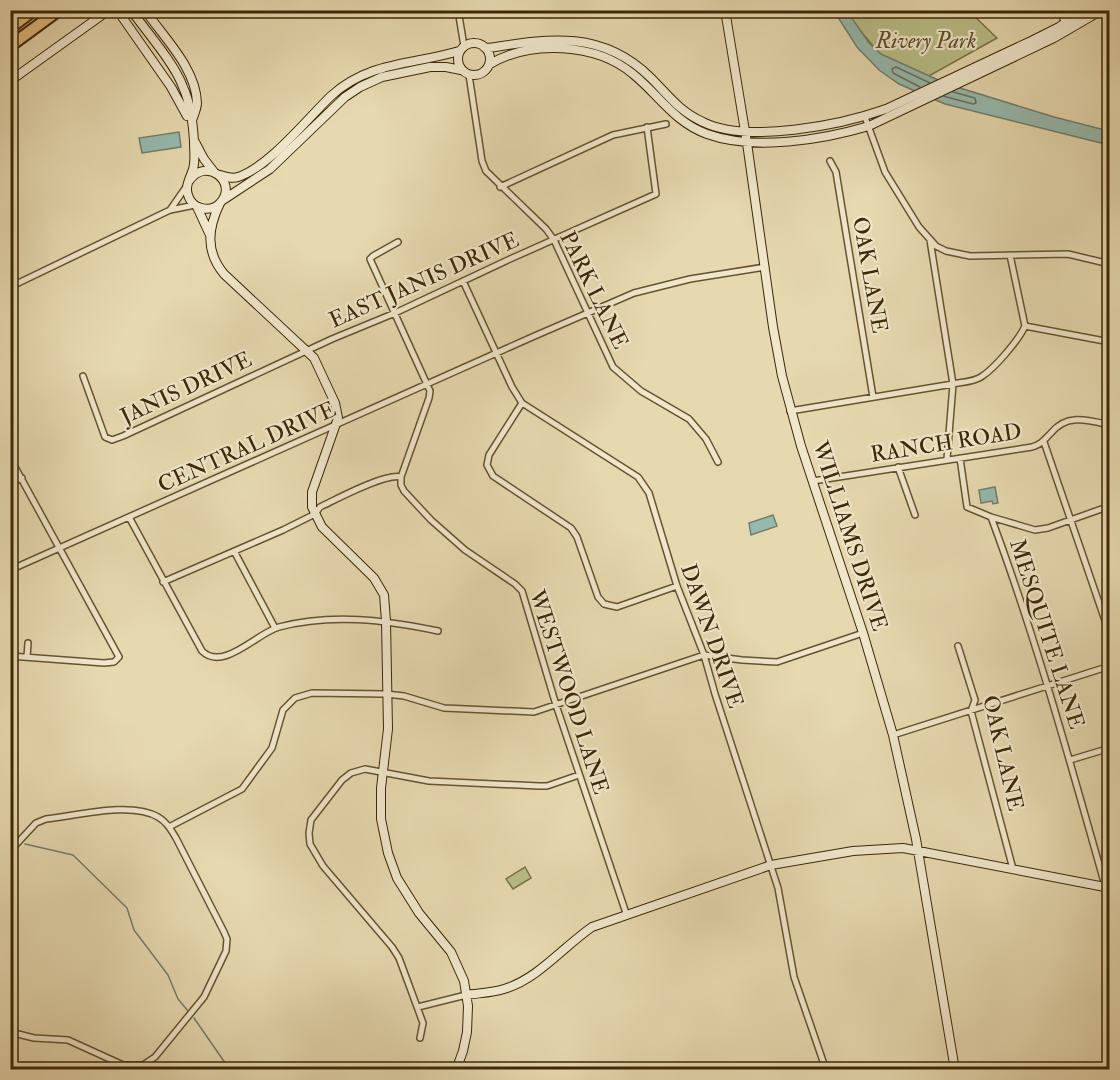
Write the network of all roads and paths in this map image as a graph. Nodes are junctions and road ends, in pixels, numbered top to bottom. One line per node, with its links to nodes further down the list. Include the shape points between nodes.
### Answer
1 (34, 10): 16 (highway)
2 (59, 10): 17 (highway)
3 (109, 10): 24 (street)
4 (115, 10): 13 (street)
5 (131, 10): 28 (street, via 177,74)
6 (145, 10): 28 (street, via 192,79 197,105)
7 (458, 10): 19 (street)
8 (725, 10): 32 (street, WILLIAMS DRIVE)
9 (1062, 10): 15 (street)
10 (1070, 10): 14 (street)
11 (1086, 10): 14 (street)
12 (1102, 10): 30 (street, via 1071,29)
13 (124, 14): 28 (street)
14 (1078, 16): 15 (street)
15 (1064, 25): 27 (street)
16 (10, 28)
17 (10, 46)
18 (484, 47): 19 (street, via 476,43); 20 (street); 32 (street, via 550,39 591,42 637,65 687,114 712,126)
19 (462, 48): 21 (street); 22 (street, via 457,59)
20 (490, 64): 22 (street, via 482,73); 34 (street, via 505,56 545,49 602,56 630,72 684,123 707,134)
21 (377, 69): 23 (street); 25 (street, via 352,81)
22 (465, 73): 23 (street, via 429,67); 40 (street, PARK LANE, via 482,161)
23 (382, 76): 26 (street, via 345,97)
24 (10, 81)
25 (322, 106): 26 (street); 35 (street)
26 (329, 113): 36 (street)
27 (865, 117): 30 (street); 32 (street, via 806,129)
28 (191, 123): 33 (street)
29 (666, 124): 31 (street)
30 (869, 126): 34 (street, via 840,135); 46 (street, via 885,172)
31 (647, 127): 40 (street, via 613,135); 45 (street, EAST JANIS DRIVE, via 656,194)
32 (745, 131): 34 (street, WILLIAMS DRIVE)
33 (194, 139): 38 (street); 39 (street, via 194,164)
34 (747, 143): 50 (street, WILLIAMS DRIVE)
35 (278, 149): 36 (street); 38 (street, via 244,174 231,178)
36 (284, 156): 41 (street)
37 (830, 161): 62 (street, OAK LANE, via 836,172)
38 (217, 173): 39 (street, via 196,173); 41 (street, via 225,184)
39 (188, 183): 42 (street, via 188,196); 43 (street)
40 (500, 187): 45 (street, PARK LANE)
41 (221, 202): 42 (street, via 209,209); 44 (street)
42 (196, 206): 43 (street); 44 (street)
43 (170, 210): 52 (street)
44 (210, 235): 57 (street, via 213,254 224,274)
45 (554, 240): 51 (street, EAST JANIS DRIVE); 53 (street, PARK LANE)
46 (930, 240): 48 (street, via 956,254); 61 (street)
47 (398, 242): 54 (street, via 370,260)
48 (1010, 255): 49 (street, via 1068,254); 55 (street)
49 (1110, 264)
50 (765, 267): 53 (street, CENTRAL DRIVE, via 665,284); 64 (street, WILLIAMS DRIVE)
51 (463, 281): 54 (street, EAST JANIS DRIVE); 58 (street, DAWN DRIVE)
52 (10, 286)
53 (587, 312): 58 (street, CENTRAL DRIVE); 71 (street, PARK LANE, via 613,367 641,390 689,419)
54 (395, 313): 57 (street, EAST JANIS DRIVE); 60 (street)
55 (1025, 326): 56 (street); 61 (street, via 980,378)
56 (1110, 342)
57 (307, 351): 59 (street, JANIS DRIVE, via 112,440 101,432); 65 (street, via 318,364 335,403)
58 (496, 353): 60 (street, CENTRAL DRIVE); 63 (street, DAWN DRIVE)
59 (83, 376)
60 (427, 384): 65 (street, CENTRAL DRIVE); 73 (street, via 429,398)
61 (953, 384): 62 (street); 70 (street)
62 (873, 397): 64 (street)
63 (522, 404): 87 (street, DAWN DRIVE, via 643,482); 87 (street, via 489,455 487,465 493,476 571,528 604,604 616,607)
64 (790, 411): 75 (street, WILLIAMS DRIVE)
65 (336, 425): 78 (street, via 312,492); 81 (street, CENTRAL DRIVE)
66 (1110, 426): 67 (street, RANCH ROAD, via 1087,419 1071,420 1057,427)
67 (1044, 442): 69 (street, RANCH ROAD); 82 (street)
68 (10, 458): 74 (street)
69 (960, 458): 70 (street, RANCH ROAD); 80 (street, MESQUITE LANE, via 967,507)
70 (947, 459): 72 (street, RANCH ROAD)
71 (718, 462)
72 (898, 467): 75 (street, RANCH ROAD); 79 (street)
73 (401, 477): 78 (street, via 382,479 320,507); 101 (street, WESTWOOD LANE, via 404,491 431,520 522,591)
74 (22, 478): 76 (street); 83 (street)
75 (813, 481): 91 (street, WILLIAMS DRIVE)
76 (10, 483)
77 (1110, 506): 82 (street)
78 (315, 514): 84 (street); 88 (street, via 322,527 374,578 384,595)
79 (915, 515)
80 (991, 517): 82 (street, via 1035,531); 99 (street, MESQUITE LANE)
81 (129, 518): 83 (street, CENTRAL DRIVE); 86 (street)
82 (1071, 520): 92 (street)
83 (61, 548): 85 (street, CENTRAL DRIVE); 97 (street, via 119,657 104,663)
84 (234, 551): 86 (street); 89 (street)
85 (10, 570)
86 (163, 582): 89 (street, via 202,651 213,659)
87 (677, 586): 95 (street, DAWN DRIVE)
88 (386, 621): 89 (street, via 320,619); 90 (street); 100 (street)
89 (275, 628)
90 (438, 631)
91 (863, 633): 95 (street, via 777,662); 103 (street, WILLIAMS DRIVE)
92 (1110, 635)
93 (28, 643): 97 (street)
94 (958, 646): 102 (street, OAK LANE, via 975,700)
95 (704, 655): 101 (street); 111 (street, DAWN DRIVE)
96 (10, 656): 97 (street)
97 (27, 657)
98 (1110, 666): 99 (street)
99 (1048, 685): 102 (street); 105 (street, MESQUITE LANE)
100 (386, 694): 101 (street, via 444,708 534,712); 106 (street, via 387,739); 108 (street, via 312,693 291,701 283,710 272,748 242,789)
101 (556, 705): 107 (street, WESTWOOD LANE)
102 (971, 711): 103 (street); 112 (street, OAK LANE)
103 (893, 735): 109 (street, WILLIAMS DRIVE)
104 (1110, 748): 105 (street)
105 (1070, 760): 113 (street, MESQUITE LANE)
106 (382, 772): 107 (street, via 429,781 539,786); 116 (street, via 381,819 392,865 408,897 451,952); 117 (street, via 365,769 347,775 311,820 309,839 316,857 397,954)
107 (579, 775): 115 (street, WESTWOOD LANE)
108 (169, 827): 110 (street, via 156,816 130,810 46,819 36,823); 118 (street, via 227,939 217,972 192,1014 155,1057 137,1067 117,1063 72,1041)
109 (918, 849): 111 (street, via 854,851); 112 (street); 120 (street, WILLIAMS DRIVE)
110 (10, 851)
111 (771, 865): 115 (street); 124 (street, DAWN DRIVE, via 794,977)
112 (1013, 868): 113 (street)
113 (1107, 888): 114 (street, MESQUITE LANE)
114 (1110, 903)
115 (626, 913): 116 (street, via 572,940 526,979 503,989)
116 (466, 995): 117 (street); 123 (street, via 467,1032)
117 (418, 1007): 119 (street, via 423,1023)
118 (10, 1032)
119 (420, 1038)
120 (954, 1069)
121 (336, 1070): 122 (street)
122 (354, 1070)
123 (456, 1070)
124 (826, 1070)

